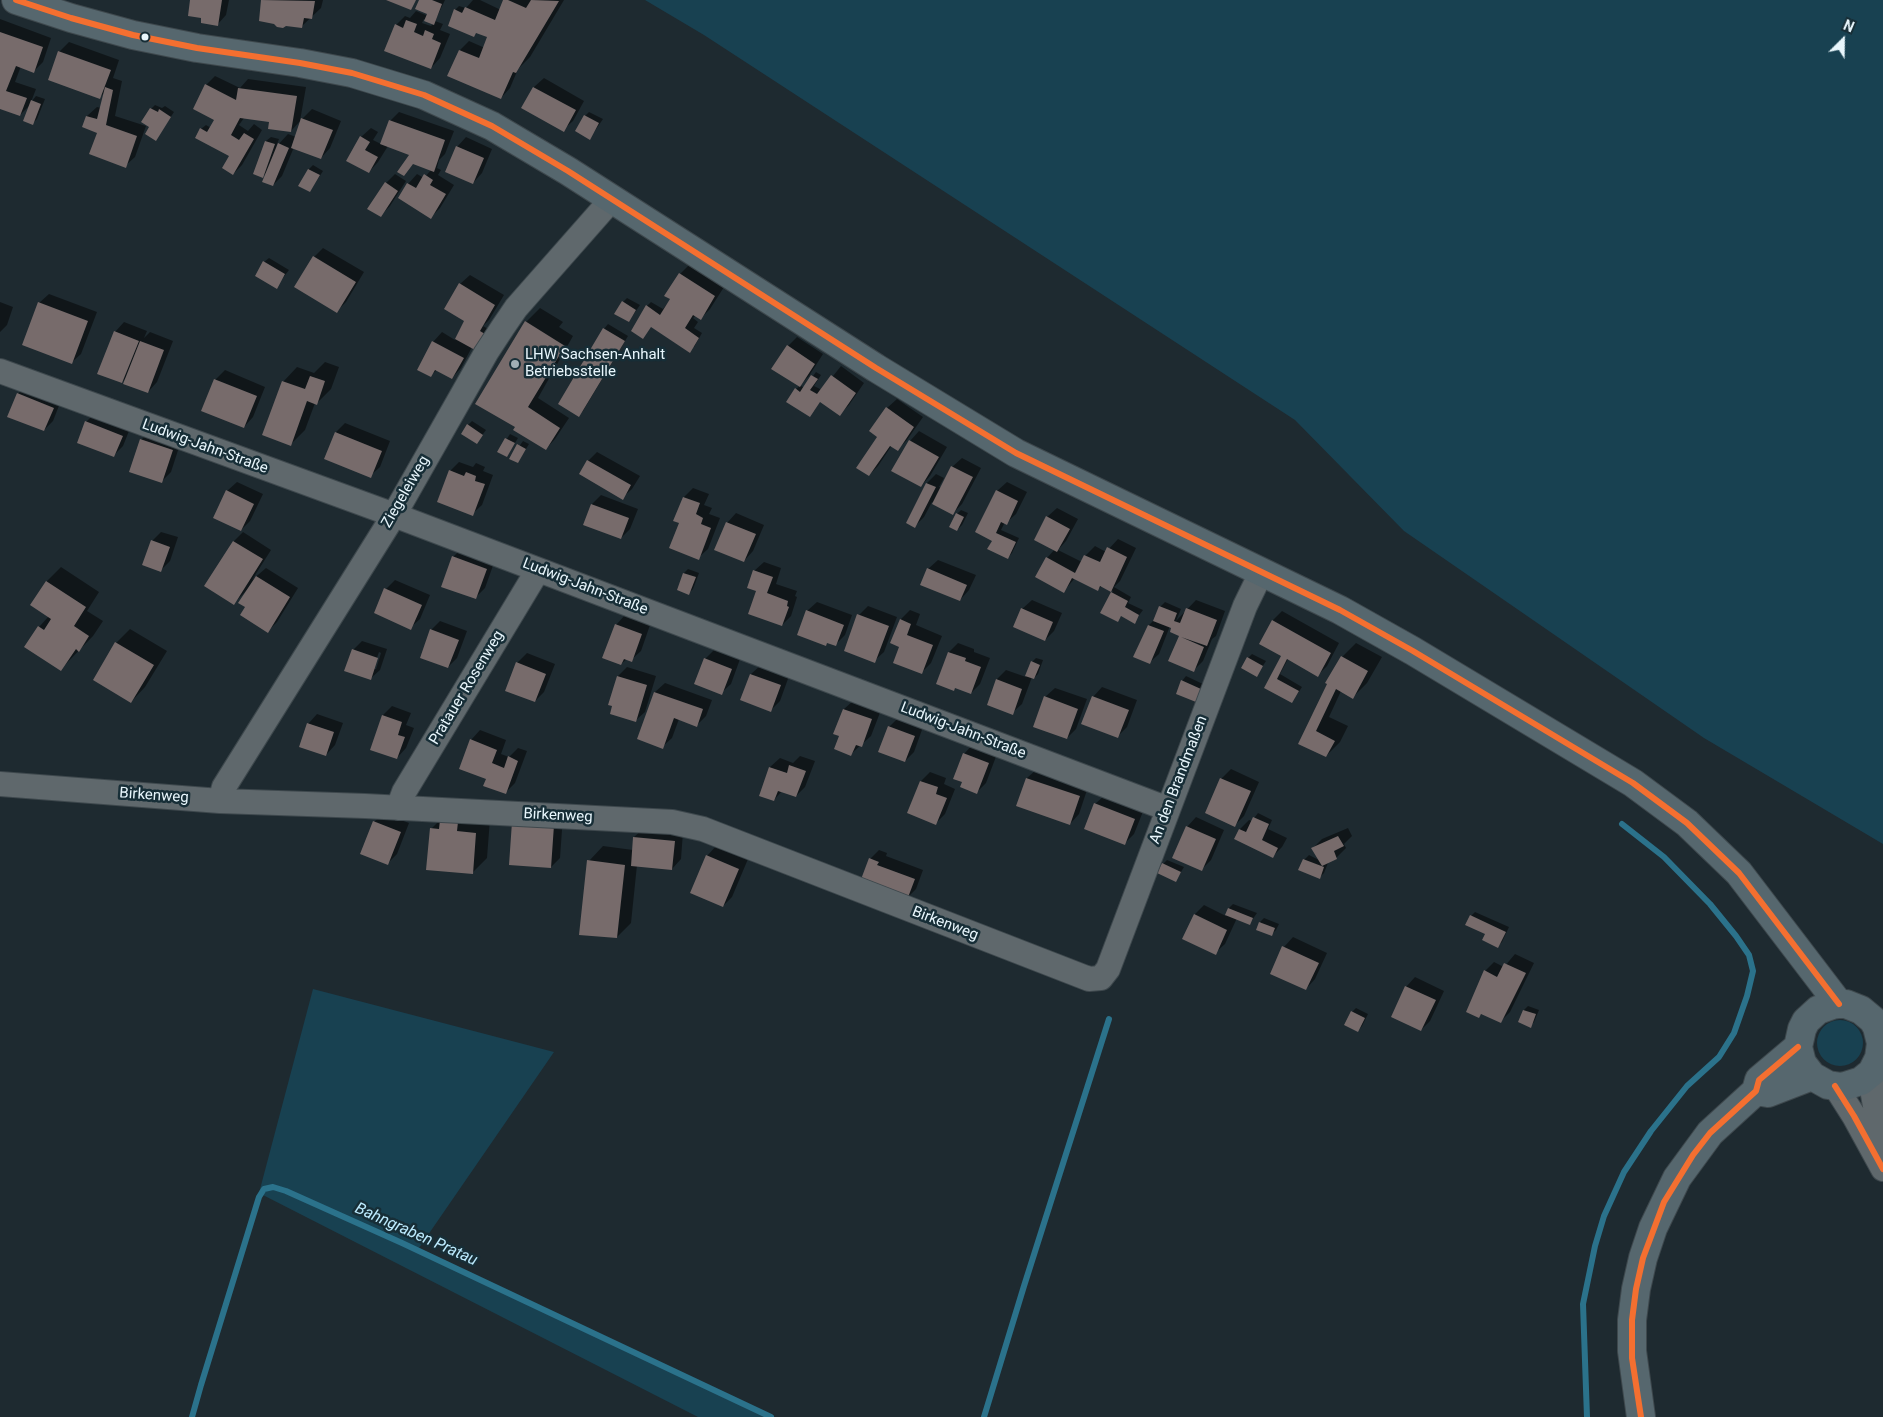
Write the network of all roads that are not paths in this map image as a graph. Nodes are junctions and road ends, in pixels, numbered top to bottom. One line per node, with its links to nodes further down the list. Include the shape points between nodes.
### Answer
1 (16, 0): 2 (main road, via 133,35 326,68 399,86 492,126)
2 (612, 199): 4 (street, Ziegeleiweg, via 503,326); 6 (main road, via 876,368 1016,453)
3 (0, 371): 4 (street, Ludwig-Jahn-Straße)
4 (394, 515): 5 (street, Ludwig-Jahn-Straße); 8 (street, Ziegeleiweg, via 224,787)
5 (538, 570): 9 (street, Pratauer Rosenweg, via 404,792); 10 (street, Ludwig-Jahn-Straße)
6 (1262, 571): 10 (street, An den Brandmaßen, via 1245,606); 11 (main road, via 1375,628 1656,799 1687,823 1739,873)
7 (0, 784): 8 (street, Birkenweg)
8 (220, 801): 9 (street, Birkenweg)
9 (398, 808): 12 (street, Birkenweg, via 672,822 702,829)
10 (1168, 809): 12 (street, An den Brandmaßen, via 1108,970 1101,978)
11 (1785, 935): 13 (main road); 15 (main road)
12 (1089, 978)
13 (1839, 1004): 14 (main road); 15 (main road)
14 (1875, 1013): 16 (main road)
15 (1812, 1014): 17 (main road, via 1802,1029)
16 (1882, 1042): 18 (main road)
17 (1798, 1047): 19 (main road, via 1802,1063); 20 (main road, via 1759,1080)
18 (1872, 1072): 19 (main road, via 1855,1084); 21 (street)
19 (1823, 1081): 20 (main road, via 1768,1093); 22 (street, via 1854,1116)
20 (1756, 1091): 23 (main road, via 1710,1133 1693,1155 1668,1194 1653,1228 1641,1266 1632,1320 1632,1358)
21 (1883, 1151)
22 (1883, 1170)
23 (1641, 1417)

